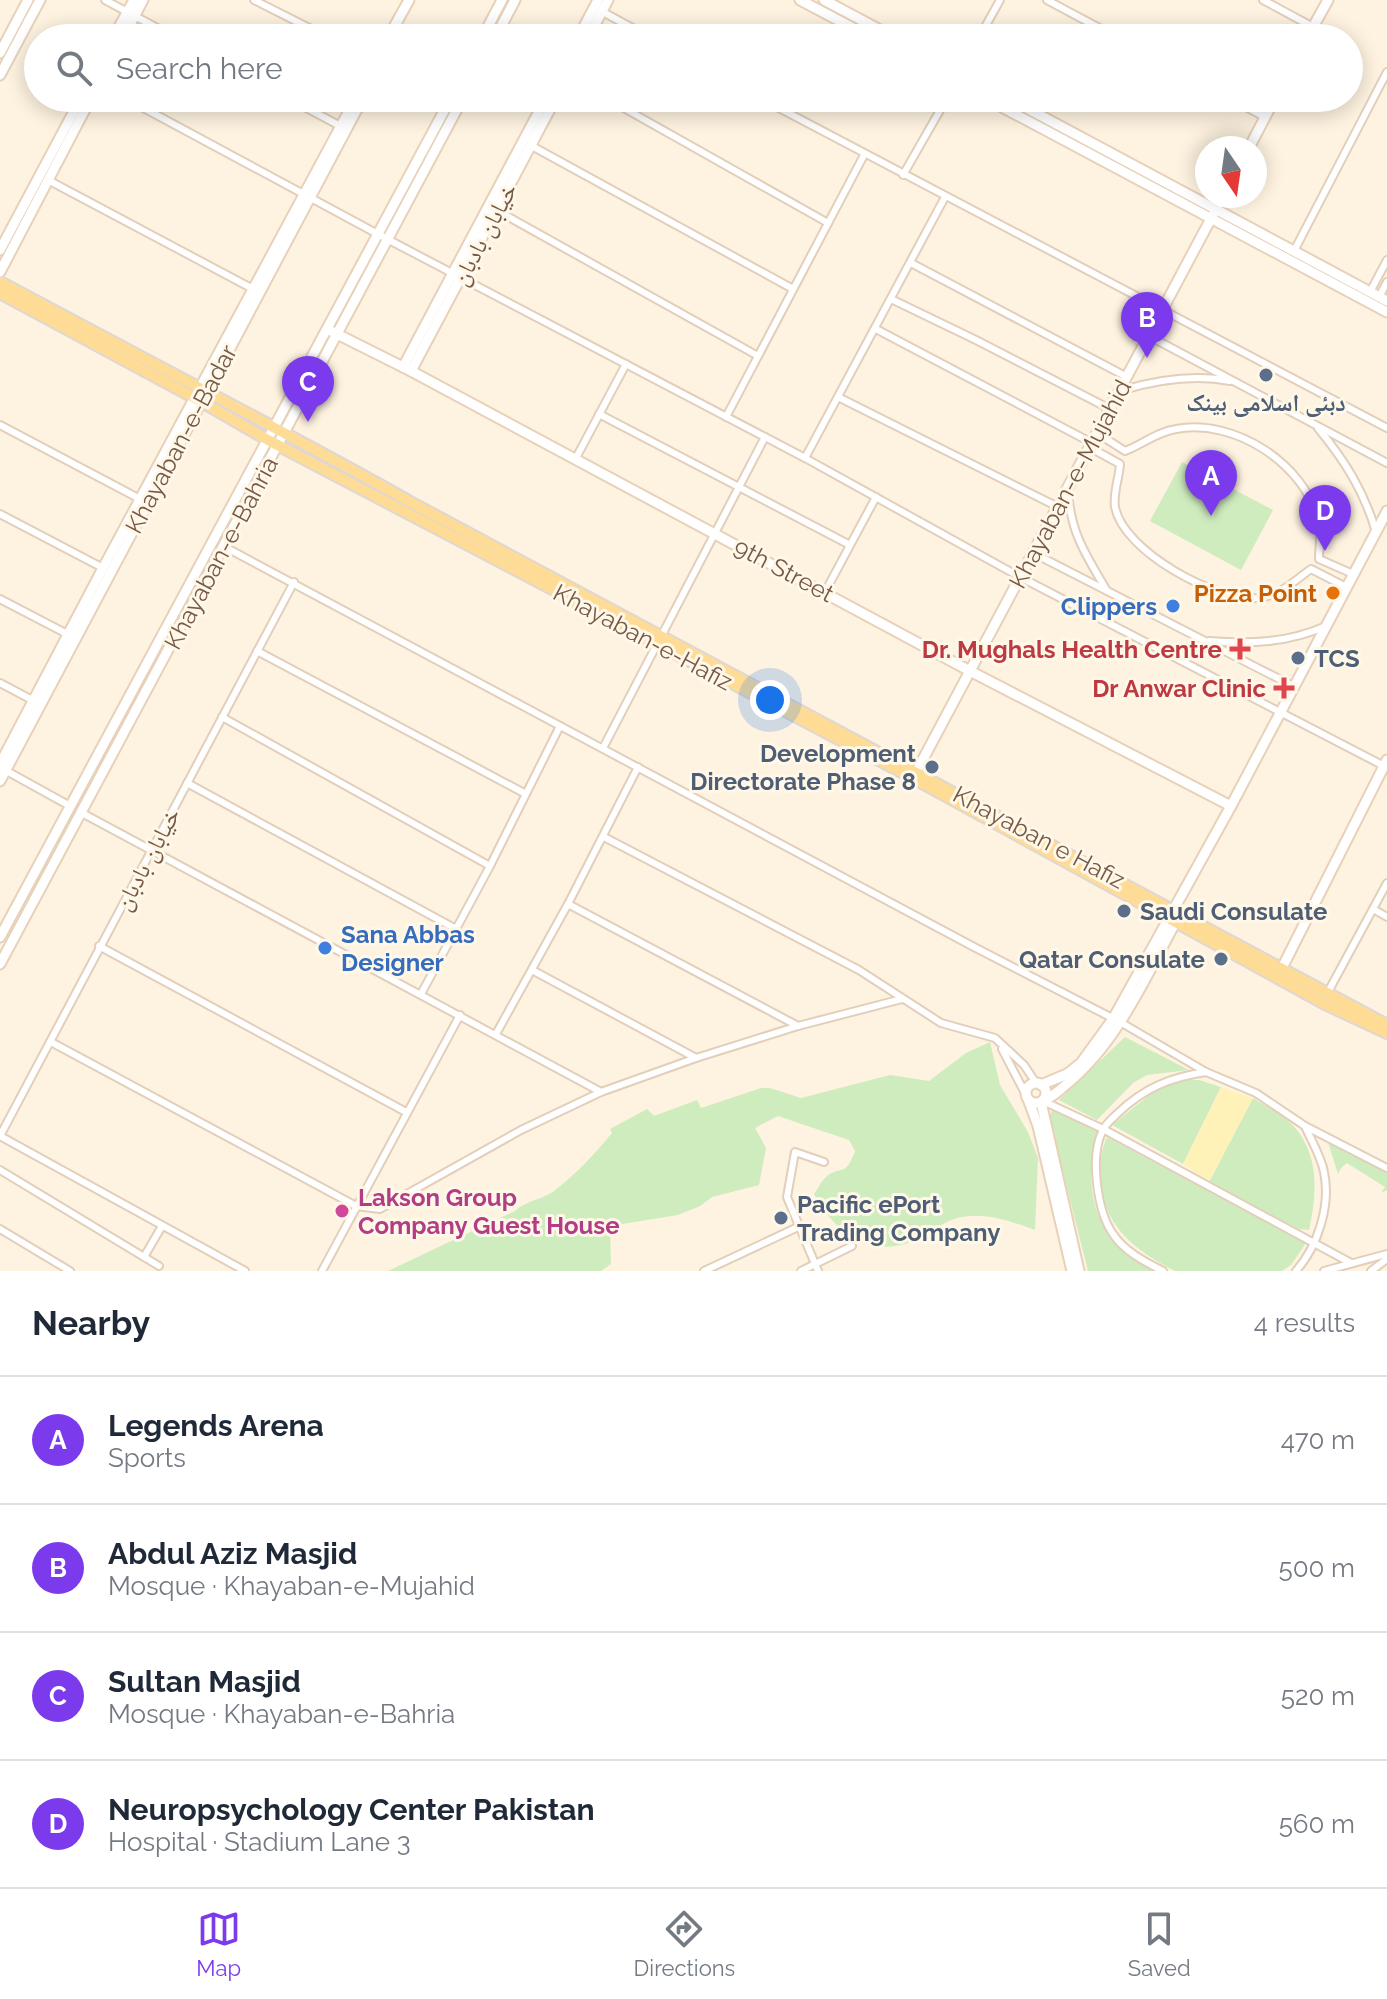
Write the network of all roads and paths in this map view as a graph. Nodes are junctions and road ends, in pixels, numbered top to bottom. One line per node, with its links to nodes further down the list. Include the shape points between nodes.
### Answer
1 (28, 0): 37 (main road)
2 (40, 0): 19 (main road)
3 (105, 0): 18 (street)
4 (134, 0): 18 (main road)
5 (143, 0): 18 (main road)
6 (254, 0): 23 (street)
7 (412, 0): 24 (main road); 25 (main road)
8 (502, 0): 26 (main road)
9 (515, 0): 27 (main road)
10 (608, 0): 17 (main road)
11 (800, 0): 30 (main road)
12 (824, 0): 31 (main road)
13 (1000, 0): 32 (street)
14 (1263, 0): 34 (street)
15 (1328, 0): 35 (main road)
16 (1050, 1): 33 (street)
17 (598, 6): 28 (main road); 29 (street)
18 (131, 14): 20 (main road); 21 (main road); 22 (street)
19 (27, 24)
20 (124, 24)
21 (128, 24)
22 (150, 24)
23 (301, 24)
24 (397, 24)
25 (401, 24)
26 (489, 24)
27 (502, 24)
28 (587, 24)
29 (628, 24)
30 (845, 24)
31 (869, 24)
32 (987, 24)
33 (1092, 24)
34 (1307, 24)
35 (1315, 24)
36 (24, 30): 40 (main road)
37 (4, 38): 38 (main road)
38 (0, 53)
39 (1387, 72): 73 (street)
40 (0, 75)
41 (75, 112): 64 (main road)
42 (83, 112): 64 (main road)
43 (151, 112): 65 (street)
44 (314, 112): 59 (street)
45 (350, 112): 59 (main road, Khayaban-e-Badar)
46 (354, 112): 59 (main road, Khayaban-e-Badar)
47 (444, 112): 71 (main road, Khayaban-e-Bahria)
48 (455, 112): 71 (main road, Khayaban-e-Bahria)
49 (540, 112): 61 (main road, خیابان بادبان)
50 (547, 112): 61 (main road, خیابان بادبان)
51 (631, 112): 70 (street)
52 (786, 112): 62 (street)
53 (939, 112): 63 (street)
54 (1013, 112): 69 (main road)
55 (1033, 112): 69 (main road)
56 (1256, 112): 58 (street)
57 (1268, 112): 58 (main road)
58 (1265, 117): 60 (main road)
59 (344, 128): 65 (main road, Khayaban-e-Badar)
60 (1255, 136)
61 (528, 143): 67 (main road, خیابان بادبان); 81 (street)
62 (864, 155): 63 (street); 70 (street)
63 (903, 175): 66 (street)
64 (44, 178): 72 (main road); 76 (main road); 80 (street)
65 (307, 196): 71 (street); 80 (main road, Khayaban-e-Badar); 96 (main road, Khayaban-e-Badar)
66 (945, 197): 75 (street); 85 (street)
67 (492, 208): 77 (main road, خیابان بادبان); 91 (street)
68 (1216, 208): 69 (main road, Khayaban-e-Mujahid)
69 (1213, 214): 73 (main road); 85 (main road, Khayaban-e-Mujahid); 86 (main road)
70 (828, 223): 81 (street)
71 (383, 237): 77 (street); 87 (main road, Khayaban-e-Bahria); 89 (main road, Khayaban-e-Bahria)
72 (0, 250)
73 (1294, 251): 83 (main road)
74 (1387, 260): 83 (street)
75 (911, 263): 84 (street); 94 (street)
76 (0, 272)
77 (457, 275): 92 (street); 93 (main road, خیابان بادبان)
78 (0, 282): 96 (main road, Khayaban-e-Hafiz)
79 (1387, 282): 83 (street)
80 (253, 289): 96 (main road, Khayaban-e-Badar)
81 (793, 289): 91 (street)
82 (0, 293): 96 (main road, Khayaban-e-Hafiz)
83 (1379, 297)
84 (891, 299): 88 (street); 98 (street)
85 (1162, 310): 90 (main road, Khayaban-e-Mujahid); 104 (street)
86 (1387, 312)
87 (327, 329): 89 (main road, 9th Street); 103 (main road, Khayaban-e-Bahria)
88 (876, 329): 97 (street); 109 (street)
89 (337, 334): 93 (main road, 9th Street); 105 (main road, Khayaban-e-Bahria)
90 (1149, 336): 94 (main road, Khayaban-e-Mujahid); 95 (street)
91 (758, 356): 100 (street)
92 (626, 364): 99 (street); 100 (street)
93 (407, 369): 112 (main road, 9th Street)
94 (1127, 377): 98 (main road, Khayaban-e-Mujahid)
95 (1237, 383): 98 (street, via 1212,378 1152,381 1123,390); 102 (street)
96 (201, 395): 103 (main road, Khayaban-e-Hafiz); 108 (main road, Khayaban-e-Hafiz); 118 (main road, Khayaban-e-Badar)
97 (838, 397): 113 (street); 119 (street)
98 (1111, 407): 106 (main road, Khayaban-e-Mujahid)
99 (599, 414): 112 (street); 115 (street)
100 (726, 417): 107 (street)
101 (0, 425): 118 (street)
102 (1316, 425): 114 (street); 122 (street, via 1353,475)
103 (274, 426): 105 (main road, Khayaban-e-Hafiz); 108 (main road, Khayaban-e-Bahria)
104 (1387, 428)
105 (285, 432): 108 (main road, Khayaban-e-Bahria); 139 (main road, Khayaban-e-Hafiz)
106 (1097, 433): 109 (main road, Khayaban-e-Mujahid); 110 (street)
107 (765, 437): 113 (street); 115 (street)
108 (273, 442): 125 (main road, Khayaban-e-Bahria); 139 (main road, Khayaban-e-Hafiz); 147 (main road, Khayaban-e-Bahria)
109 (1090, 445): 111 (street); 116 (main road, Khayaban-e-Mujahid)
110 (1117, 447): 111 (street); 127 (street, via 1128,451 1179,428 1220,431 1253,444 1304,485 1319,522 1319,559)
111 (1110, 457): 131 (street, via 1120,464 1115,508 1128,535 1186,575 1245,598 1274,594 1310,569)
112 (576, 458): 123 (main road, 9th Street)
113 (805, 458): 117 (street)
114 (1387, 463)
115 (739, 487): 123 (street); 124 (street)
116 (1067, 488): 119 (main road, Khayaban-e-Mujahid); 134 (street, via 1080,547)
117 (876, 497): 124 (street); 130 (street)
118 (144, 500): 128 (main road, Khayaban-e-Badar); 138 (main road, Khayaban-e-Badar)
119 (1058, 507): 126 (main road, Khayaban-e-Mujahid)
120 (1387, 511): 122 (main road)
121 (0, 514): 128 (street)
122 (1376, 532): 129 (main road)
123 (714, 533): 135 (main road, 9th Street); 139 (street)
124 (850, 545): 135 (street)
125 (223, 546): 132 (street); 149 (main road, Khayaban-e-Bahria)
126 (1033, 553): 130 (main road, Khayaban-e-Mujahid); 134 (street)
127 (1338, 567): 129 (street); 131 (street)
128 (103, 568): 138 (main road, Khayaban-e-Badar)
129 (1353, 574): 133 (main road)
130 (1020, 577): 142 (main road, Khayaban-e-Mujahid); 146 (street)
131 (1332, 579): 133 (street)
132 (294, 582): 141 (street, خیابان بادبان); 150 (street)
133 (1346, 587): 137 (main road)
134 (1107, 591): 140 (street)
135 (825, 592): 142 (main road, 9th Street)
136 (0, 599): 138 (street)
137 (1326, 626): 140 (street, via 1290,639 1253,644); 144 (main road)
138 (71, 636): 145 (main road, Khayaban-e-Badar)
139 (661, 641): 151 (street); 155 (main road, Khayaban-e-Hafiz)
140 (1205, 641): 144 (street)
141 (257, 651): 148 (street, خیابان بادبان); 158 (street)
142 (970, 671): 155 (main road, Khayaban-e-Mujahid); 160 (main road, 9th Street)
143 (0, 683): 145 (street)
144 (1293, 686): 146 (main road)
145 (37, 702): 154 (main road, Khayaban-e-Badar)
146 (1280, 712): 152 (street); 160 (main road)
147 (119, 716): 149 (main road); 159 (main road, Khayaban-e-Bahria)
148 (222, 717): 157 (street, خیابان بادبان); 164 (street)
149 (130, 722): 161 (main road, Khayaban-e-Bahria)
150 (560, 726): 151 (street); 158 (street)
151 (603, 748): 153 (street)
152 (1386, 764): 174 (main road)
153 (638, 767): 162 (street); 182 (street)
154 (2, 768): 156 (main road, Khayaban-e-Badar); 159 (street)
155 (915, 775): 168 (main road, Khayaban e Hafiz)
156 (0, 781)
157 (187, 783): 163 (street, خیابان بادبان); 170 (street)
158 (524, 793): 164 (street)
159 (70, 806): 171 (main road, Khayaban-e-Bahria)
160 (1231, 806): 168 (main road)
161 (82, 813): 163 (street); 173 (main road, Khayaban-e-Bahria)
162 (604, 837): 166 (street); 178 (street, via 859,970)
163 (152, 851): 172 (street, خیابان بادبان); 177 (street)
164 (490, 866): 170 (street)
165 (1387, 883): 167 (street)
166 (568, 904): 175 (street); 185 (street)
167 (1373, 909): 169 (street); 176 (street)
168 (1175, 916): 174 (main road, Khayaban e Hafiz); 179 (main road); 182 (main road)
169 (1387, 917)
170 (456, 929): 177 (street)
171 (0, 937)
172 (99, 946): 188 (street, خیابان بادبان); 196 (street)
173 (0, 964)
174 (1282, 968): 176 (main road, Khayaban e Hafiz)
175 (532, 970): 186 (street); 190 (street)
176 (1329, 991): 181 (main road); 183 (main road)
177 (421, 994): 180 (street)
178 (902, 999): 185 (street); 189 (street, via 941,1023 987,1034)
179 (1327, 1005): 183 (main road); 187 (main road)
180 (460, 1015): 186 (street); 196 (street)
181 (1387, 1017)
182 (1117, 1020): 191 (street); 192 (main road, via 1081,1063); 195 (main road, via 1094,1060)
183 (1372, 1021): 184 (main road); 187 (main road)
184 (1387, 1025)
185 (798, 1026): 190 (street)
186 (496, 1034): 193 (street)
187 (1387, 1036)
188 (51, 1042): 199 (street, خیابان بادبان); 203 (street)
189 (1001, 1046): 192 (street); 194 (street)
190 (696, 1058): 193 (street)
191 (1206, 1072): 197 (street, via 1256,1093); 198 (street, via 1152,1086)
192 (1039, 1084): 194 (main road, via 1029,1086); 195 (main road, via 1046,1092)
193 (601, 1092): 203 (street, via 380,1209)
194 (1027, 1097): 195 (main road); 219 (main road)
195 (1042, 1101): 198 (street); 220 (main road)
196 (406, 1112): 203 (street)
197 (1305, 1126): 201 (street); 207 (street, via 1325,1183 1325,1206)
198 (1103, 1129): 207 (street); 221 (street, via 1096,1173 1107,1222 1122,1245)
199 (0, 1136): 204 (street)
200 (824, 1162): 205 (street, via 795,1152 787,1197)
201 (1387, 1168)
202 (0, 1170): 209 (street)
203 (356, 1206): 216 (street)
204 (162, 1226): 209 (street); 215 (street)
205 (798, 1227): 213 (street); 217 (street)
206 (0, 1229): 214 (street)
207 (1314, 1242): 211 (street); 222 (street)
208 (852, 1246): 213 (street)
209 (144, 1257): 212 (street)
210 (1387, 1257): 211 (street); 224 (street)
211 (1351, 1263): 223 (street)
212 (159, 1266)
213 (816, 1268): 218 (street)
214 (70, 1271)
215 (245, 1271)
216 (322, 1271)
217 (704, 1271)
218 (801, 1271)
219 (1072, 1271)
220 (1079, 1271)
221 (1163, 1271)
222 (1296, 1271)
223 (1324, 1271)
224 (1371, 1271)

